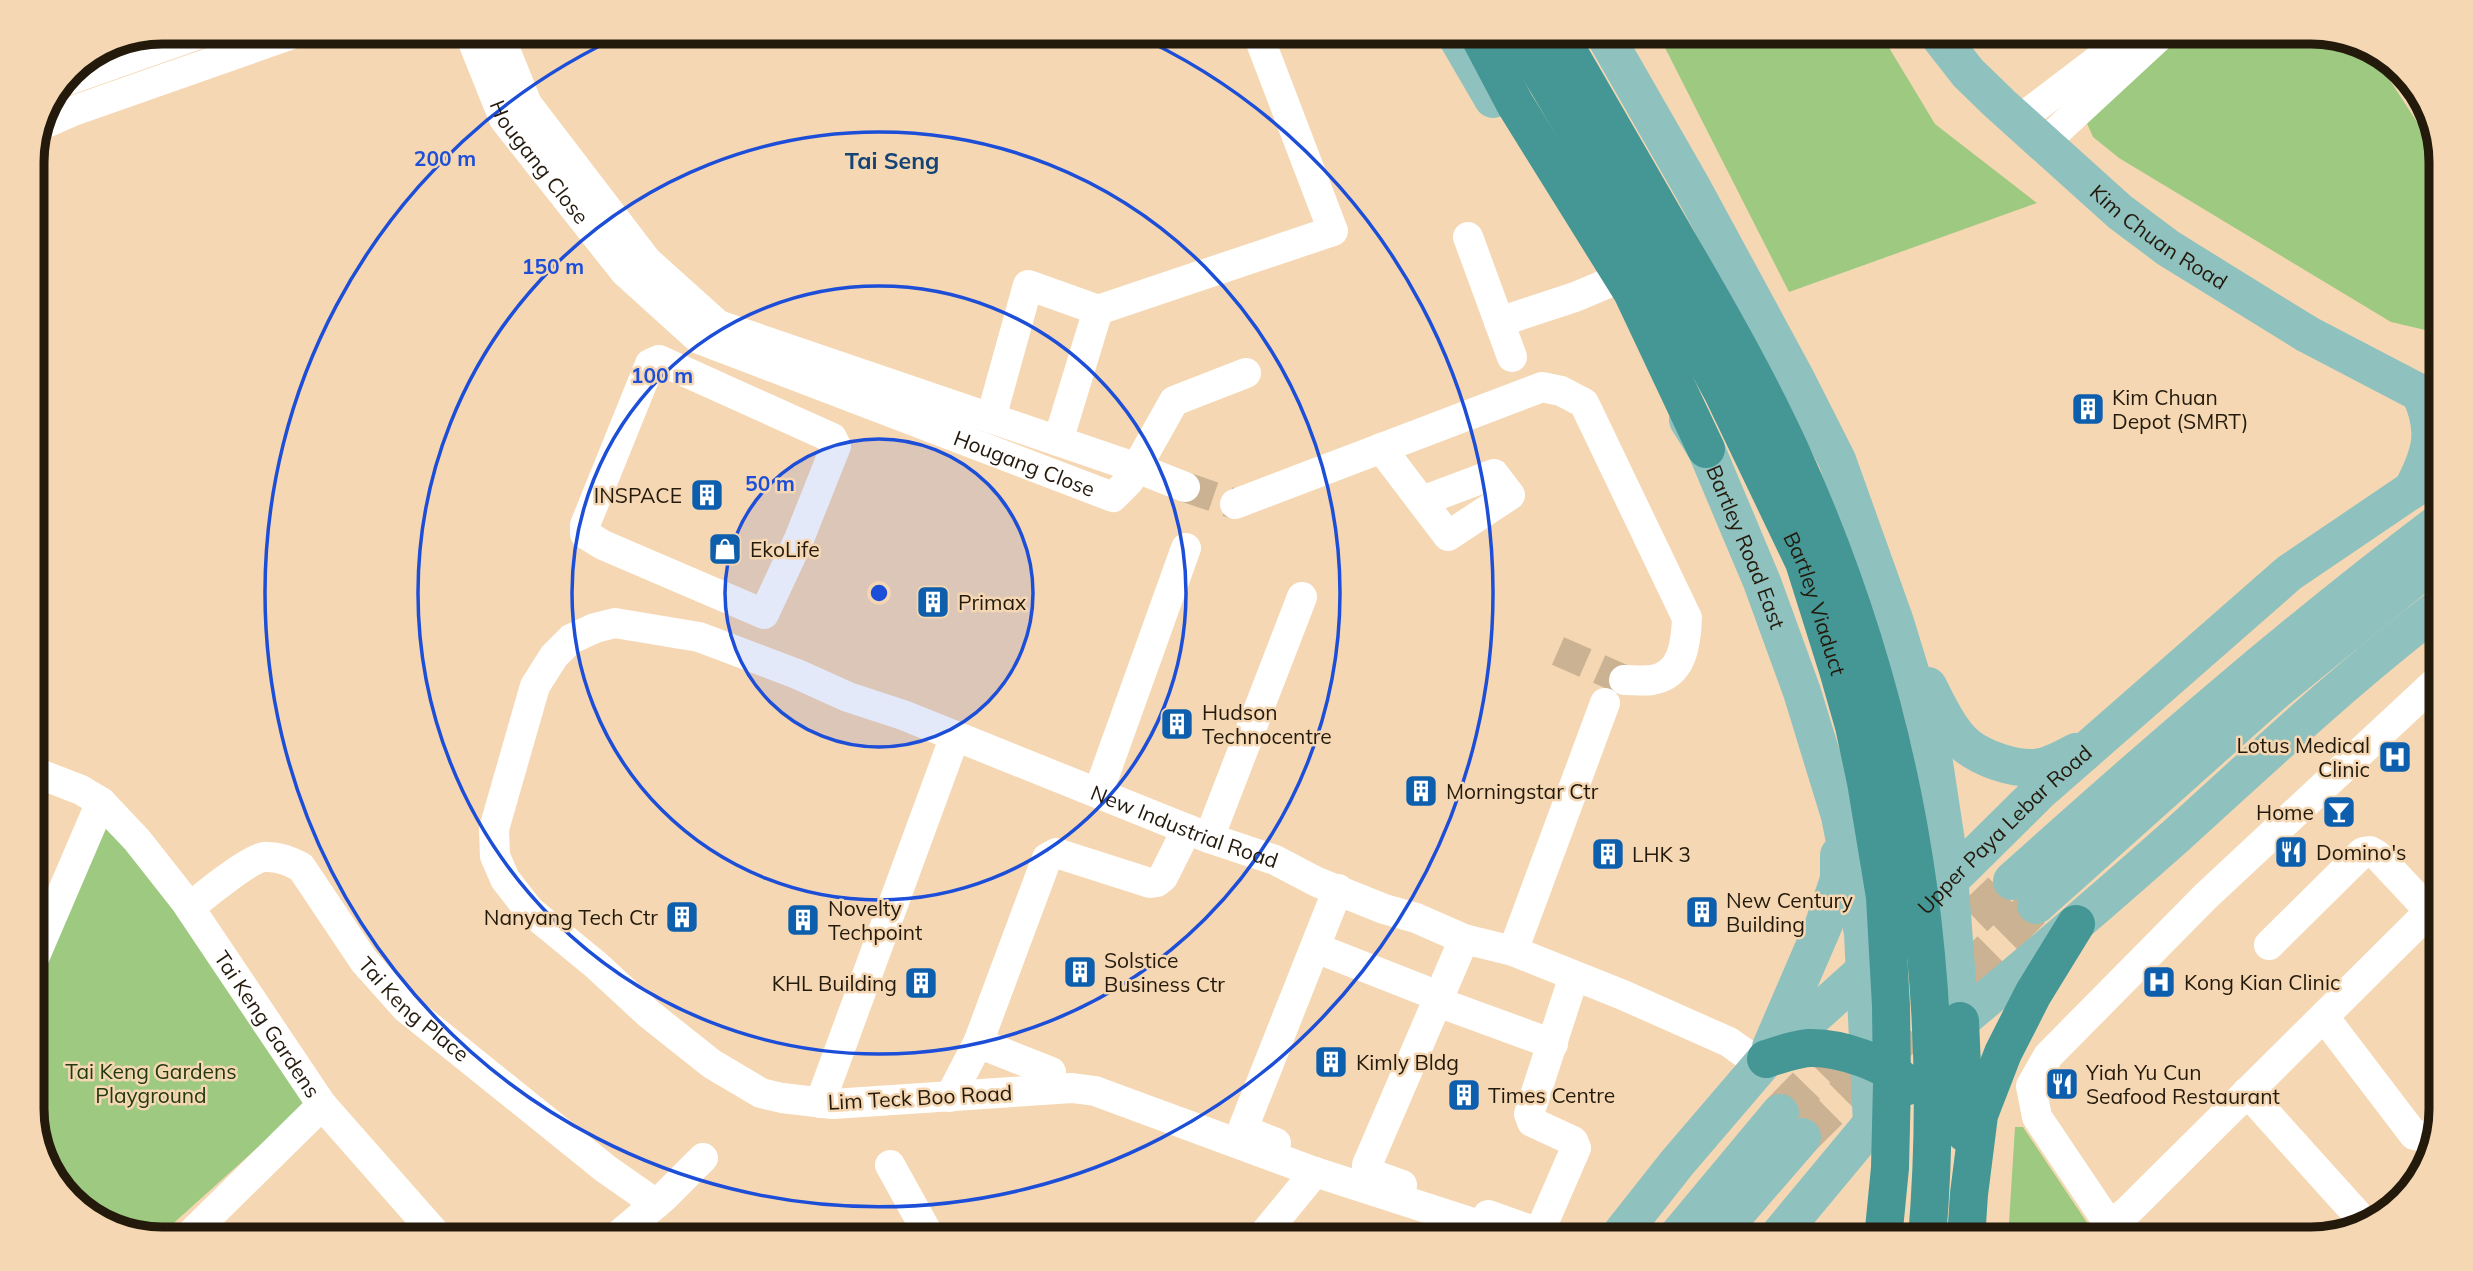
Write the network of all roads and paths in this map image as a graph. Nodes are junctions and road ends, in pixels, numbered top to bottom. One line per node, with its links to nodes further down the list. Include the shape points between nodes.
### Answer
1 (170, 44): 14 (street)
2 (264, 44): 15 (street)
3 (474, 44): 29 (street, Hougang Close, via 504,119 625,272 699,339 1113,497)
4 (503, 44): 24 (street, Hougang Close, via 527,104 647,261 718,325)
5 (1262, 44): 19 (street, via 1333,231)
6 (1461, 44): 18 (main road, Bartley Road East)
7 (1483, 44): 27 (highway, via 1632,292)
8 (1524, 44): 103 (highway, Bartley Viaduct, via 1633,227 1723,393 1804,562 1838,670 1866,782 1885,897 1892,1084)
9 (1564, 44): 104 (highway, Bartley Viaduct, via 1759,387 1817,514 1868,655 1902,787 1925,931 1934,1096)
10 (1610, 44): 40 (main road, via 1831,449)
11 (1945, 44): 16 (main road, Kim Chuan Road, via 1968,73)
12 (2115, 44): 16 (street)
13 (2148, 44): 16 (street)
14 (82, 75)
15 (52, 120)
16 (2032, 131): 23 (main road, Kim Chuan Road, via 2120,212 2168,248 2307,334)
17 (1468, 237): 20 (street)
18 (1606, 284): 20 (street); 27 (main road, Bartley Road East)
19 (1098, 310): 24 (street, via 1028,285); 25 (street)
20 (1499, 322): 21 (street)
21 (1511, 357)
22 (1246, 373): 29 (street, via 1174,401)
23 (2429, 397)
24 (991, 418): 25 (street, Hougang Close)
25 (1058, 441): 29 (street, Hougang Close)
26 (1381, 449): 32 (street); 33 (street); 43 (street, via 1542,387 1584,403 1687,618 1686,647 1672,671 1654,680)
27 (1706, 449): 51 (main road, Bartley Road East, via 1762,582)
28 (2429, 449): 30 (main road, Kim Chuan Road, via 2424,467)
29 (1137, 468): 31 (street)
30 (2427, 480): 46 (main road, Upper Paya Lebar Road, via 2289,573)
31 (1185, 487)
32 (1422, 501)
33 (1235, 504)
34 (2429, 530): 36 (main road, Upper Paya Lebar Road, via 2354,586 2121,783 2024,893)
35 (1185, 548): 49 (street)
36 (2429, 566)
37 (713, 591): 37 (street, via 764,614 836,446 832,438 654,361 585,534); 42 (street)
38 (1302, 597): 52 (street)
39 (2429, 615): 58 (main road, via 2276,743)
40 (1895, 622): 46 (main road, via 1940,711 1965,744 1982,756 2034,768 2058,762); 53 (main road, via 1933,756)
41 (595, 628): 42 (street, New Industrial Road, via 615,623); 78 (street, Lim Teck Boo Road, via 571,639 535,686 494,829 495,856 505,879 530,910 712,1064 761,1093)
42 (699, 637): 47 (street, New Industrial Road)
43 (1624, 680)
44 (2429, 688): 107 (street, via 2226,878 2048,1056 2031,1086 2037,1117)
45 (1605, 703): 63 (street)
46 (2113, 727): 53 (main road, Upper Paya Lebar Road)
47 (955, 736): 49 (street, New Industrial Road); 78 (street)
48 (44, 776): 50 (street, Tai Keng Gardens)
49 (1098, 793): 52 (street, New Industrial Road)
50 (101, 802): 56 (street, Tai Keng Gardens); 59 (street)
51 (1840, 817): 64 (main road, Bartley Road East); 72 (main road, via 1839,879)
52 (1198, 833): 54 (street, New Industrial Road, via 1275,860); 69 (street, via 1157,882 1055,853 1047,858)
53 (1950, 880): 64 (main road, Upper Paya Lebar Road); 68 (main road)
54 (1338, 889): 60 (street, New Industrial Road); 62 (street)
55 (2429, 905): 61 (street, via 2377,855 2363,852)
56 (190, 908): 79 (street, Tai Keng Gardens); 87 (street, Tai Keng Place, via 261,857 286,859 301,867 364,961 407,1008)
57 (2429, 919): 67 (street)
58 (2076, 924): 68 (main road); 86 (highway, via 2003,1053 1979,1115)
59 (44, 935)
60 (1454, 935): 63 (street, New Industrial Road); 66 (street)
61 (2269, 945)
62 (1316, 948): 66 (street); 66 (street, via 1246,1131 1343,1169 1352,1166)
63 (1513, 951): 65 (street, New Industrial Road)
64 (1866, 970): 71 (main road, Bartley Road East); 72 (main road, Upper Paya Lebar Road)
65 (1574, 976): 70 (street); 72 (street, New Industrial Road, via 1729,1042)
66 (1429, 995): 70 (street); 95 (street, via 1367,1170)
67 (2324, 1017): 75 (street); 81 (street, via 2414,1135)
68 (1960, 1021): 74 (main road); 86 (highway)
69 (978, 1042): 73 (street); 77 (street)
70 (1553, 1044): 96 (street, via 1529,1118 1573,1141 1576,1148)
71 (1869, 1059): 72 (highway, via 1808,1048); 74 (highway); 80 (main road, Bartley Road East)
72 (1763, 1062): 76 (main road, Upper Paya Lebar Road)
73 (1051, 1072)
74 (1906, 1083): 80 (main road); 86 (highway, via 1942,1131)
75 (2247, 1092): 88 (street); 108 (street, via 2129,1210)
76 (1735, 1093): 82 (main road, via 1794,1067 1837,1065 1844,1072 1852,1105); 97 (main road, Upper Paya Lebar Road)
77 (950, 1097): 78 (street, Lim Teck Boo Road); 85 (street, Lim Teck Boo Road, via 1072,1088 1095,1091)
78 (820, 1103)
79 (322, 1105): 89 (street); 90 (street, Tai Keng Gardens)
80 (1872, 1124): 82 (main road); 101 (highway)
81 (2426, 1136)
82 (1844, 1157): 100 (main road)
83 (703, 1158): 87 (street)
84 (890, 1165): 92 (street)
85 (1315, 1172): 93 (street); 94 (street, Lim Teck Boo Road)
86 (1969, 1194): 106 (highway)
87 (656, 1203): 91 (street)
88 (2356, 1213)
89 (199, 1227)
90 (429, 1227)
91 (629, 1227)
92 (924, 1227)
93 (1271, 1227)
94 (1481, 1227)
95 (1522, 1227)
96 (1542, 1227)
97 (1627, 1227)
98 (1688, 1227): 99 (main road, via 1791,1125)
99 (1723, 1227)
100 (1787, 1227)
101 (1867, 1227)
102 (1877, 1227): 105 (highway, via 1897,1203 1943,1205)
103 (1884, 1227)
104 (1928, 1227)
105 (1951, 1227)
106 (1967, 1227)
107 (2111, 1227)
108 (2119, 1227)

